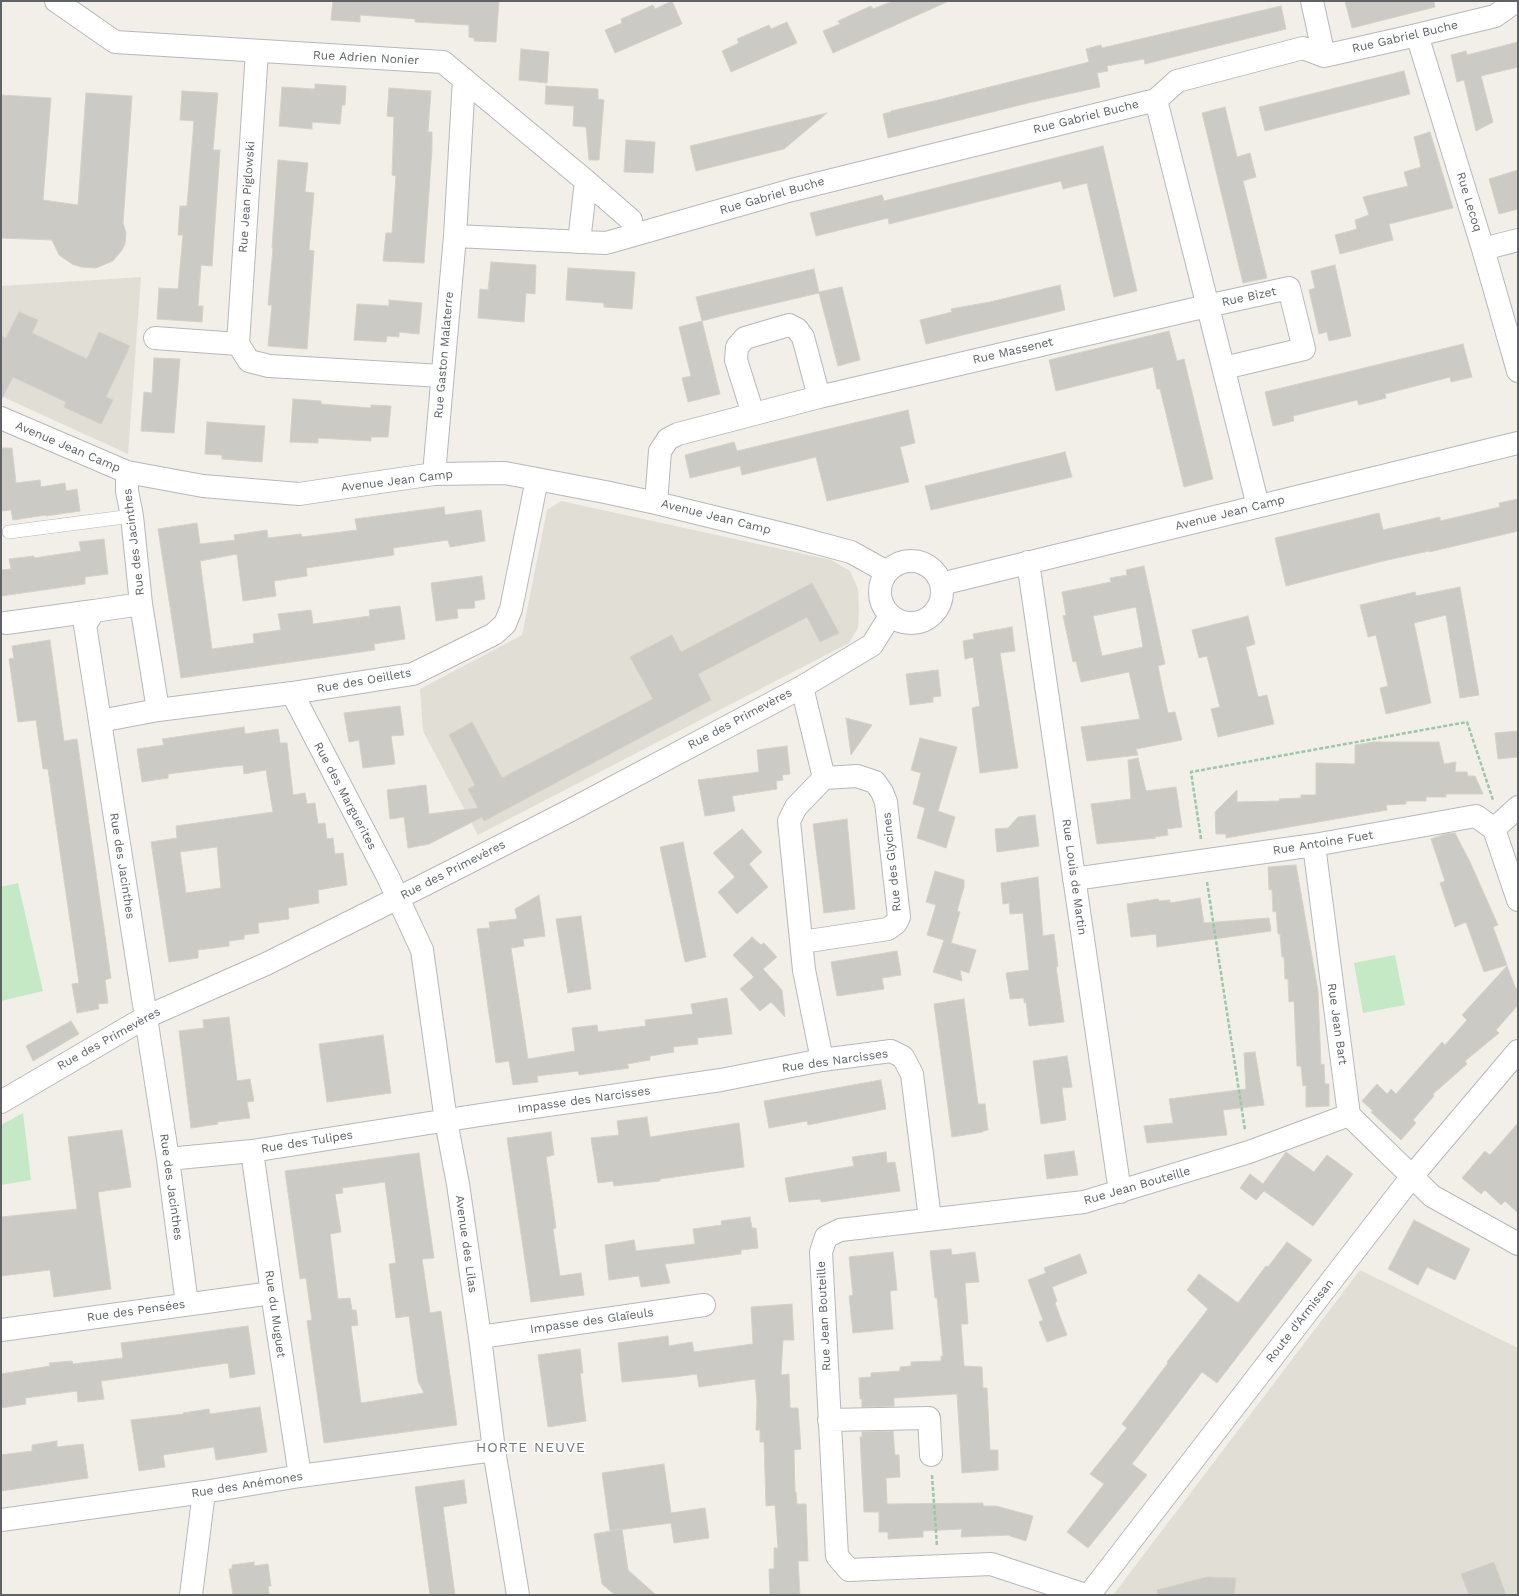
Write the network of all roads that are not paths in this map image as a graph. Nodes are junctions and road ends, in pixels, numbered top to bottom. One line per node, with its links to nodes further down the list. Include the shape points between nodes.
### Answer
1 (56, 1): 5 (street, Rue Adrien Nonier, via 115,42)
2 (1312, 1): 6 (street)
3 (1516, 1): 4 (street, Rue Gabriel Buche, via 1495,16)
4 (1417, 35): 6 (street, Rue Gabriel Buche); 14 (street, Rue Lecoq)
5 (257, 51): 7 (street, Rue Adrien Nonier, via 443,62); 17 (street, Rue Jean Piglowski)
6 (1324, 56): 8 (street, Rue Gabriel Buche, via 1303,48 1177,81)
7 (464, 78): 9 (street, Rue Adrien Nonier); 11 (street, Rue Gaston Malaterre)
8 (1156, 100): 10 (street, Rue Gabriel Buche); 15 (street, Rue Bizet)
9 (586, 181): 10 (street, Rue Adrien Nonier); 13 (street)
10 (639, 226): 13 (street, via 606,243)
11 (454, 236): 13 (street); 20 (street, Rue Gaston Malaterre)
12 (1518, 240): 14 (street)
13 (579, 242)
14 (1483, 249): 19 (street, Rue Lecoq)
15 (1207, 306): 18 (street, Rue Bizet); 18 (street, Rue Bizet, via 1289,288 1304,349); 21 (street, Rue Massenet)
16 (155, 338): 17 (street)
17 (238, 344): 20 (street, via 249,361 268,366)
18 (1224, 368): 29 (street, Rue Bizet)
19 (1518, 371)
20 (442, 376): 26 (street, Rue Gaston Malaterre)
21 (819, 397): 22 (street, Rue Massenet); 22 (street, via 803,337 798,330 789,325 745,338 737,348 736,360)
22 (752, 414): 28 (street, Rue Massenet, via 668,439 660,451)
23 (1, 418): 25 (street, Avenue Jean Camp)
24 (1518, 443): 29 (street, Avenue Jean Camp)
25 (127, 472): 26 (street, Avenue Jean Camp, via 203,486 299,494); 30 (street, Rue des Jacinthes, via 127,491)
26 (434, 474): 27 (street, Avenue Jean Camp, via 505,474)
27 (537, 479): 28 (street, Avenue Jean Camp); 40 (street, Rue des Oeillets, via 511,609 504,624 494,634 413,674)
28 (656, 503): 33 (street, Avenue Jean Camp, via 851,552)
29 (1258, 506): 32 (street, Avenue Jean Camp)
30 (132, 516): 31 (lane); 35 (street, Rue des Jacinthes)
31 (9, 532)
32 (1028, 562): 34 (street, Avenue Jean Camp); 47 (street, Rue Louis de Martin)
33 (887, 572): 34 (street, via 903,562 922,563 937,575); 37 (street, via 879,590 882,604)
34 (941, 584): 37 (street, via 940,603 936,612 928,619 909,624 899,622)
35 (141, 604): 36 (street, Rue des Jacinthes); 41 (street)
36 (94, 611): 38 (street); 42 (street, Rue des Jacinthes, via 85,625)
37 (890, 616): 39 (street, Rue des Primevères, via 872,645)
38 (6, 624)
39 (802, 687): 43 (street); 48 (street, Rue des Primevères, via 567,812)
40 (292, 694): 41 (street, Rue des Oeillets); 48 (street, Rue des Marguerites)
41 (158, 710): 42 (street, Rue des Oeillets)
42 (100, 720): 51 (street, Rue des Jacinthes)
43 (824, 778): 50 (street, via 796,807 789,821); 50 (street, Rue des Glycines, via 857,776 875,782 882,792 886,802 899,917 888,929)
44 (1518, 807): 45 (street)
45 (1494, 829): 46 (street, Rue Antoine Fuet, via 1476,816); 49 (street)
46 (1314, 845): 47 (street, Rue Antoine Fuet); 56 (street, Rue Jean Bart)
47 (1074, 879): 61 (street, Rue Louis de Martin)
48 (398, 898): 51 (street, Rue des Primevères, via 266,964); 57 (street, Avenue des Lilas, via 422,950)
49 (1518, 900)
50 (802, 942): 53 (street, via 804,970)
51 (146, 1017): 55 (street, Rue des Primevères); 59 (street, Rue des Jacinthes)
52 (1518, 1051): 60 (street, Route d'Armissan)
53 (822, 1060): 54 (street, Rue des Narcisses); 62 (street, Rue des Narcisses, via 891,1051 903,1057 912,1074)
54 (721, 1080): 57 (street, Impasse des Narcisses)
55 (1, 1102)
56 (1350, 1115): 60 (street); 61 (street, Rue Jean Bouteille, via 1249,1152)
57 (446, 1121): 58 (street, Rue des Tulipes); 68 (street, Avenue des Lilas, via 458,1184)
58 (252, 1151): 59 (street, Rue des Tulipes); 64 (street, Rue du Muguet)
59 (168, 1159): 65 (street, Rue des Jacinthes)
60 (1413, 1175): 63 (street, via 1432,1196); 78 (street, Route d'Armissan)
61 (1120, 1192): 62 (street, Rue Jean Bouteille, via 1084,1202)
62 (930, 1219): 69 (street, Rue Jean Bouteille, via 840,1230 826,1237 820,1252)
63 (1518, 1244)
64 (272, 1293): 65 (street, Rue des Pensées); 72 (street, Rue du Muguet)
65 (187, 1304): 67 (street, Rue des Pensées)
66 (704, 1305): 68 (street, Impasse des Glaïeuls)
67 (1, 1330)
68 (480, 1337): 70 (street, Avenue des Lilas)
69 (829, 1420): 71 (street, via 929,1418); 77 (street, Rue Jean Bouteille, via 837,1556 849,1570 991,1564)
70 (494, 1450): 72 (street, Rue des Anémones); 76 (street, Avenue des Lilas)
71 (931, 1455)
72 (300, 1476): 73 (street, Rue des Anémones)
73 (204, 1492): 74 (street, Rue des Anémones); 75 (street)
74 (1, 1520)
75 (191, 1595)
76 (518, 1595)
77 (1085, 1595)
78 (1088, 1595)

